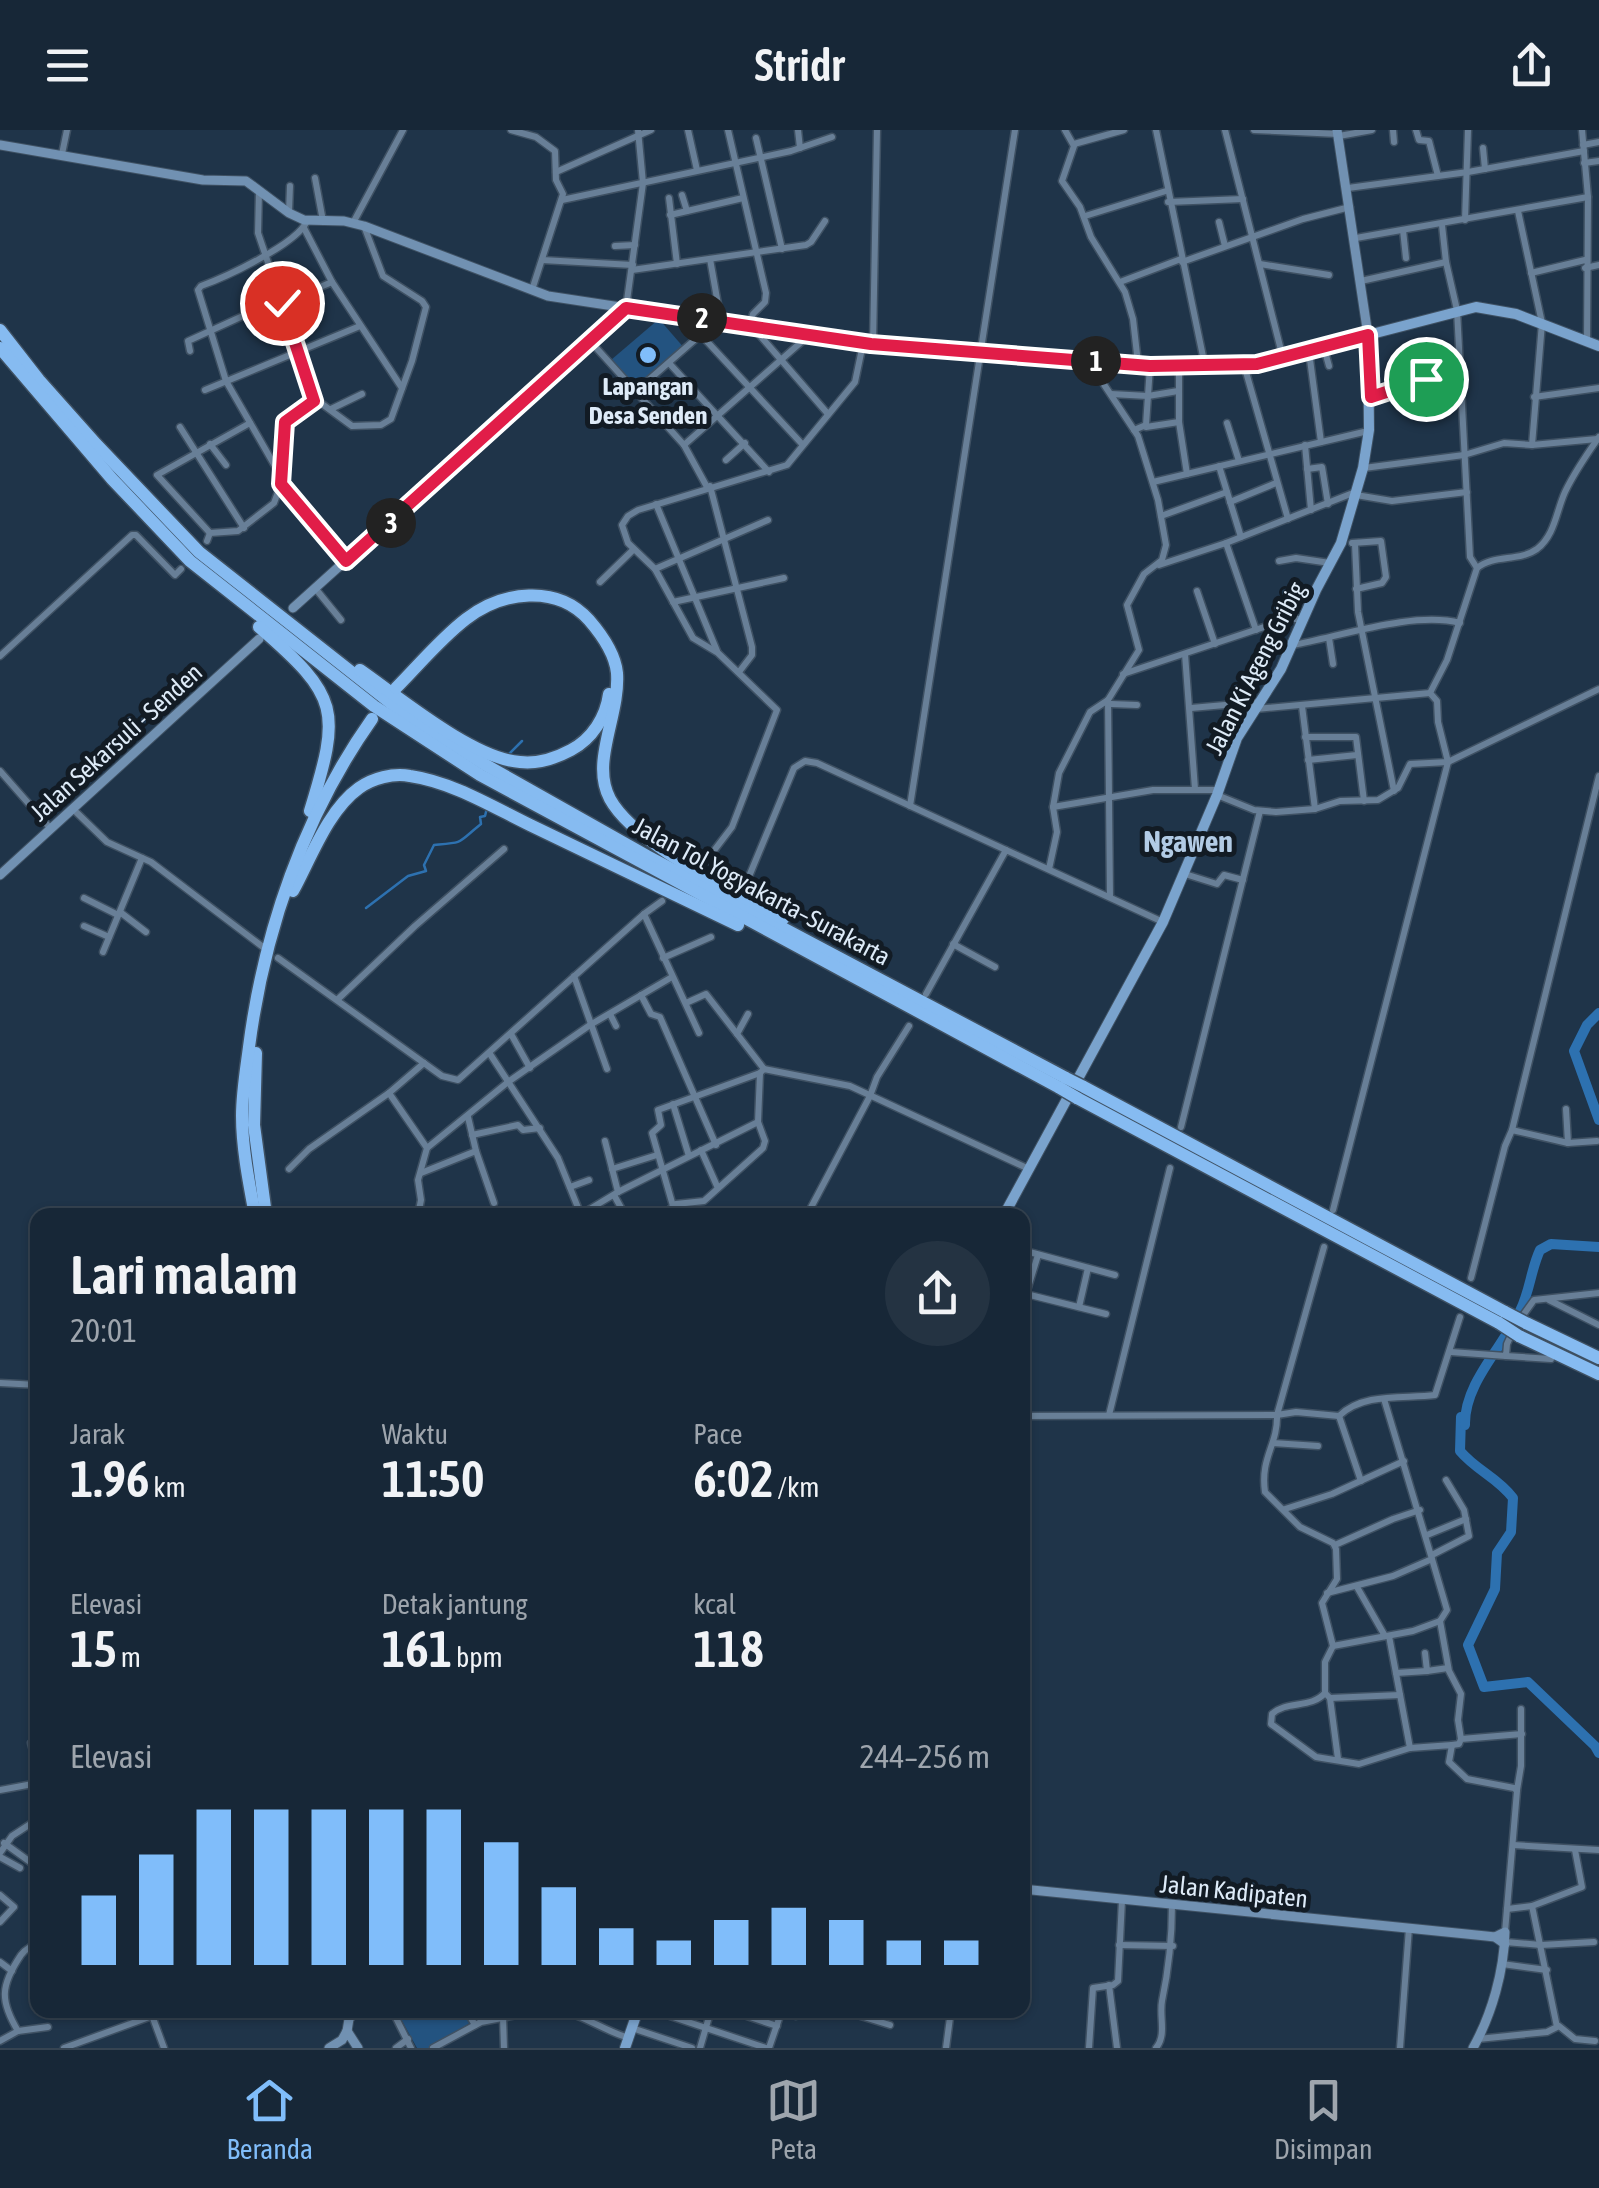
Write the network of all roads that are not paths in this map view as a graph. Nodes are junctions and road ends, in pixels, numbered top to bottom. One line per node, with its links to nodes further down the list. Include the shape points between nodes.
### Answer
1 (66, 130): 32 (street)
2 (403, 130): 66 (street)
3 (511, 130): 39 (street, via 554,148)
4 (651, 130): 20 (street)
5 (688, 130): 37 (street)
6 (728, 130): 36 (street)
7 (798, 130): 29 (street)
8 (877, 130): 106 (street)
9 (1016, 130): 112 (street)
10 (1066, 130): 28 (street)
11 (1121, 130): 21 (street)
12 (1156, 130): 47 (street)
13 (1225, 130): 52 (street)
14 (1254, 130): 22 (street)
15 (1372, 130): 22 (street)
16 (1393, 130): 25 (street)
17 (1416, 130): 41 (street, via 1419,140 1430,141)
18 (1468, 130): 40 (street)
19 (1582, 130): 31 (street)
20 (639, 133): 39 (street); 43 (street)
21 (1095, 133): 28 (street)
22 (1338, 133): 46 (street)
23 (832, 137): 29 (street)
24 (756, 138): 33 (street)
25 (1394, 142)
26 (1599, 142): 31 (street)
27 (0, 144): 32 (street)
28 (1074, 144): 60 (street, via 1062,181)
29 (800, 148): 33 (street)
30 (1484, 148): 38 (street)
31 (1583, 148): 35 (street); 38 (street)
32 (62, 154): 45 (street)
33 (760, 158): 36 (street); 74 (street)
34 (1599, 162): 35 (street)
35 (1584, 163): 49 (street)
36 (736, 164): 37 (street); 51 (street)
37 (697, 170): 43 (street)
38 (1484, 170): 40 (street)
39 (556, 172): 53 (street)
40 (1468, 172): 41 (street); 61 (street)
41 (1438, 176): 46 (street)
42 (315, 178): 62 (street)
43 (643, 184): 53 (street); 71 (street)
44 (290, 186): 58 (street)
45 (255, 187): 58 (street); 76 (street)
46 (1348, 188): 55 (street)
47 (1166, 191): 54 (street); 60 (street)
48 (682, 195): 56 (street)
49 (1588, 197): 57 (street); 84 (street)
50 (669, 198): 59 (street)
51 (743, 198): 56 (street); 75 (street)
52 (1243, 199): 54 (street); 69 (street)
53 (562, 200): 79 (street)
54 (1168, 202): 80 (street)
55 (1351, 206): 69 (street); 70 (street)
56 (688, 210): 59 (street)
57 (1518, 211): 61 (street); 87 (street)
58 (289, 213): 65 (street)
59 (670, 214): 82 (street)
60 (1085, 216): 91 (street)
61 (1465, 220): 67 (street)
62 (323, 221): 65 (street); 66 (street)
63 (825, 221): 74 (street, via 809,244)
64 (1219, 222): 73 (street)
65 (306, 224): 76 (street); 90 (street)
66 (358, 224): 92 (street); 127 (street, via 383,276 426,307)
67 (1442, 225): 68 (street); 81 (street)
68 (1403, 230): 70 (street); 77 (street)
69 (1253, 236): 73 (street); 83 (street)
70 (1356, 238): 89 (street)
71 (635, 245): 72 (street); 86 (street)
72 (615, 246)
73 (1225, 246): 80 (street)
74 (782, 249): 75 (street)
75 (757, 252): 78 (street); 98 (street, via 766,298)
76 (265, 253): 93 (street); 101 (street, via 199,288)
77 (1406, 258)
78 (710, 259): 82 (street); 96 (street)
79 (542, 260): 86 (street); 92 (street)
80 (1182, 260): 91 (street); 121 (street)
81 (1446, 262): 89 (street); 95 (street)
82 (677, 264): 86 (street)
83 (1260, 264): 88 (street); 114 (street)
84 (1585, 264): 85 (street); 87 (street); 107 (street)
85 (1599, 265)
86 (632, 268): 94 (street)
87 (1532, 273): 97 (street)
88 (1328, 274)
89 (1361, 280): 104 (street)
90 (332, 282): 93 (street); 99 (street)
91 (1120, 282): 118 (street)
92 (532, 290): 94 (street)
93 (281, 301): 101 (street); 111 (street)
94 (626, 308): 96 (street); 105 (street)
95 (1456, 310): 97 (main road, via 1490,308); 104 (main road); 124 (street)
96 (719, 320): 98 (street); 103 (street)
97 (1542, 323): 107 (main road); 136 (street)
98 (750, 324): 102 (street); 115 (street)
99 (360, 326): 111 (street); 127 (street)
100 (0, 330): 156 (highway, Jalan Tol Yogyakarta–Surakarta)
101 (210, 333): 110 (street, via 188,340); 125 (street)
102 (810, 334): 106 (street); 115 (street)
103 (701, 335): 117 (street); 126 (street)
104 (1368, 335): 109 (street); 135 (main road, Jalan Ki Ageng Gribig)
105 (590, 341): 131 (street); 191 (street)
106 (869, 344): 112 (street); 139 (street, via 855,382)
107 (1593, 344)
108 (0, 348): 156 (highway, Jalan Tol Yogyakarta–Surakarta)
109 (1324, 348): 113 (street); 122 (street)
110 (190, 351)
111 (296, 352): 125 (street); 137 (street)
112 (982, 352): 116 (street); 243 (street)
113 (1309, 352): 114 (street); 149 (street)
114 (1284, 358): 119 (street)
115 (780, 359): 126 (street); 139 (street)
116 (1103, 361): 118 (street); 133 (street)
117 (669, 363): 131 (street); 140 (street)
118 (1138, 365): 120 (street)
119 (1244, 365): 121 (street); 158 (street)
120 (1150, 366): 123 (street); 134 (street)
121 (1205, 366): 123 (street)
122 (1329, 366)
123 (1179, 367): 130 (street)
124 (1460, 374): 135 (street); 159 (street)
125 (226, 381): 129 (street); 142 (street)
126 (749, 387): 140 (street); 152 (street)
127 (402, 388): 138 (street, via 385,424 352,426)
128 (1599, 388): 136 (street)
129 (206, 390)
130 (1178, 391): 134 (street); 141 (street)
131 (636, 392): 154 (street)
132 (362, 394): 138 (street)
133 (1110, 394): 134 (street); 146 (street)
134 (1148, 396): 145 (street)
135 (1371, 397): 147 (main road, Jalan Ki Ageng Gribig)
136 (1534, 397): 153 (street)
137 (314, 401): 138 (street); 169 (street, via 285,422)
138 (331, 410)
139 (828, 414): 152 (street)
140 (718, 415): 150 (street); 154 (street)
141 (1179, 422): 145 (street); 167 (street)
142 (250, 423): 151 (street); 169 (street)
143 (1227, 423): 161 (street)
144 (180, 426): 157 (street)
145 (1146, 427): 146 (street)
146 (1134, 430): 170 (street)
147 (1370, 430): 149 (street); 164 (main road, Jalan Ki Ageng Gribig)
148 (1598, 438): 153 (street); 196 (street, via 1545,541 1532,552)
149 (1320, 442): 155 (street)
150 (745, 443): 160 (street); 166 (street)
151 (210, 444): 157 (street); 162 (street)
152 (802, 444): 166 (street, via 786,465)
153 (1532, 444): 159 (street, via 1504,443)
154 (684, 445): 172 (street)
155 (1305, 445): 158 (street); 165 (street)
156 (92, 448): 168 (highway, Jalan Tol Yogyakarta–Surakarta)
157 (195, 452): 183 (street); 183 (street, via 157,475 209,537)
158 (1269, 454): 161 (street); 171 (street)
159 (1464, 455): 164 (street); 174 (street)
160 (726, 460)
161 (1239, 461): 163 (street)
162 (226, 465)
163 (1219, 466): 167 (street); 173 (street)
164 (1363, 468): 175 (main road, Jalan Ki Ageng Gribig)
165 (1308, 469): 178 (street, via 1322,467); 179 (street)
166 (769, 472): 172 (street)
167 (1187, 474): 170 (street)
168 (116, 475): 194 (highway, Jalan Tol Yogyakarta–Surakarta); 205 (highway, Jalan Tol Yogyakarta–Surakarta)
169 (281, 479): 183 (street, via 274,503); 191 (street)
170 (1153, 482): 180 (street)
171 (1276, 483): 176 (street); 181 (street)
172 (708, 487): 177 (street); 185 (street)
173 (1226, 492): 176 (street); 180 (street)
174 (1467, 492): 175 (street, via 1392,501); 196 (street)
175 (1356, 493): 178 (street); 186 (main road, Jalan Ki Ageng Gribig)
176 (1230, 502): 184 (street)
177 (656, 504): 189 (street, via 624,521); 190 (street)
178 (1328, 504): 179 (street)
179 (1311, 510): 181 (street)
180 (1161, 516): 195 (street, via 1166,545)
181 (1288, 519): 184 (street)
182 (768, 520): 185 (street)
183 (244, 528)
184 (1241, 537): 187 (street)
185 (724, 538): 190 (street); 201 (street)
186 (1341, 543): 188 (street); 193 (main road, Jalan Ki Ageng Gribig)
187 (1226, 544): 195 (street); 211 (street)
188 (1355, 544): 202 (street); 202 (street, via 1381,540 1386,577)
189 (633, 550): 197 (street); 199 (street)
190 (678, 557): 197 (street); 204 (street)
191 (346, 561): 200 (street)
192 (1279, 561): 193 (street)
193 (1330, 563): 208 (main road, Jalan Ki Ageng Gribig)
194 (186, 565): 219 (street, via 175,575 132,535); 258 (highway, via 294,657 327,700 329,745); 277 (highway, Jalan Tol Yogyakarta–Surakarta, via 374,706 480,775)
195 (1158, 566): 222 (street, via 1144,574 1127,605 1138,650)
196 (1476, 568): 210 (street)
197 (655, 569): 206 (street)
198 (784, 578): 201 (street)
199 (600, 582)
200 (315, 588): 207 (street); 209 (street)
201 (738, 588): 204 (street); 221 (street, via 753,652)
202 (1356, 588): 212 (street)
203 (1197, 590): 215 (street)
204 (694, 597): 206 (street); 217 (street)
205 (259, 601): 284 (highway, Jalan Tol Yogyakarta–Surakarta, via 397,708 484,764); 284 (highway, via 468,742 495,757 536,762 566,752 596,729 608,708 609,666 592,634 562,608 531,602 472,624 398,690 467,618 496,602 529,594 565,600 598,630 616,667 616,710 602,770 618,812 653,842)
206 (673, 602): 217 (street, via 692,638)
207 (294, 608)
208 (1303, 619): 211 (street); 216 (main road, Jalan Ki Ageng Gribig)
209 (342, 620)
210 (1460, 623): 212 (street, via 1417,618); 224 (street)
211 (1256, 630): 215 (street)
212 (1363, 632): 213 (street); 225 (street)
213 (1329, 638): 216 (street); 220 (street)
214 (259, 639): 245 (street, Jalan Sekarsuli - Senden)
215 (1215, 644): 218 (street)
216 (1293, 645): 228 (main road, Jalan Ki Ageng Gribig)
217 (718, 653): 221 (street)
218 (1185, 654): 222 (street); 230 (street)
219 (0, 656)
220 (1333, 664)
221 (740, 672): 252 (street, via 777,712 732,828)
222 (1122, 674): 226 (street)
223 (1599, 689): 235 (street)
224 (1430, 693): 225 (street); 235 (street)
225 (1374, 698): 229 (street); 240 (street)
226 (1110, 702): 227 (street); 241 (street); 244 (street, via 1090,712 1059,773)
227 (1137, 706)
228 (1257, 706): 229 (street); 230 (street); 239 (main road, Jalan Ki Ageng Gribig)
229 (1302, 706): 232 (street)
230 (1190, 708): 238 (street)
231 (375, 721): 258 (highway)
232 (1306, 737): 233 (street, via 1354,736); 234 (street)
233 (1358, 756): 234 (street); 242 (street)
234 (1308, 760): 246 (street)
235 (1448, 762): 240 (street, via 1410,764); 338 (street)
236 (0, 770): 248 (street)
237 (1599, 776): 307 (street)
238 (1195, 789): 239 (street); 241 (street)
239 (1218, 792): 247 (street); 255 (main road, Jalan Ki Ageng Gribig)
240 (1394, 792): 242 (street)
241 (1110, 798): 244 (street); 259 (street)
242 (1364, 801): 246 (street)
243 (910, 806): 250 (street); 254 (street, via 817,763 800,762)
244 (1054, 806): 253 (street, via 1057,832)
245 (74, 809): 248 (street, Jalan Sekarsuli - Senden); 251 (street, via 107,842)
246 (1315, 809): 247 (street)
247 (1260, 811): 257 (street)
248 (51, 829): 256 (street, Jalan Sekarsuli - Senden)
249 (504, 849): 280 (street)
250 (1006, 850): 253 (street); 269 (street)
251 (142, 858): 262 (street); 270 (street)
252 (704, 865)
253 (1049, 869): 259 (street)
254 (750, 874)
255 (1185, 874): 257 (street, via 1216,884 1224,875); 264 (main road, Jalan Ki Ageng Gribig)
256 (0, 875)
257 (1243, 880): 305 (street)
258 (290, 890): 277 (highway, via 347,800 377,779 412,776 464,793); 330 (highway, via 260,972 242,1105); 331 (highway, via 257,1039 254,1125)
259 (1110, 896): 264 (street)
260 (84, 898): 262 (street)
261 (662, 902): 263 (street)
262 (119, 914): 266 (street); 268 (street)
263 (644, 914): 273 (street); 275 (street)
264 (1163, 922): 320 (main road, Jalan Ki Ageng Gribig)
265 (84, 926): 268 (street)
266 (146, 932)
267 (711, 936): 273 (street)
268 (109, 937): 271 (street)
269 (953, 944): 274 (street); 278 (street)
270 (263, 947)
271 (103, 952)
272 (278, 958): 280 (street)
273 (664, 958): 276 (street)
274 (995, 968)
275 (574, 976): 285 (street); 289 (street)
276 (672, 977): 279 (street); 281 (street)
277 (880, 993): 297 (highway, Jalan Tol Yogyakarta–Surakarta)
278 (926, 994)
279 (642, 996): 282 (street); 300 (street, via 660,1017)
280 (337, 1000): 292 (street)
281 (686, 1003): 288 (street); 290 (street, via 706,994)
282 (610, 1014): 285 (street); 286 (street)
283 (748, 1014): 290 (street)
284 (954, 1020): 297 (highway, Jalan Tol Yogyakarta–Surakarta)
285 (590, 1025): 293 (street); 294 (street)
286 (616, 1026)
287 (909, 1026): 299 (street)
288 (699, 1033)
289 (511, 1034): 291 (street); 293 (street)
290 (737, 1034): 295 (street)
291 (490, 1054): 292 (street, via 458,1080); 296 (street)
292 (424, 1063): 298 (street)
293 (530, 1068): 296 (street)
294 (607, 1069)
295 (762, 1071): 299 (street, via 842,1084); 300 (street); 304 (street)
296 (508, 1082): 303 (street); 306 (street)
297 (1063, 1083): 353 (highway, Jalan Tol Yogyakarta–Surakarta, bridge)
298 (389, 1094): 313 (street); 321 (street)
299 (870, 1096): 320 (street); 336 (street)
300 (696, 1097): 301 (street); 312 (street)
301 (674, 1104): 316 (street, via 658,1111 660,1126 652,1131); 317 (street)
302 (1566, 1109): 311 (street)
303 (468, 1117): 308 (street); 313 (street)
304 (758, 1122): 312 (street); 325 (street, via 763,1148)
305 (1181, 1126)
306 (540, 1128): 308 (street, via 518,1125); 326 (street)
307 (1512, 1130): 311 (street); 345 (street)
308 (472, 1135): 315 (street)
309 (605, 1141): 318 (street)
310 (1597, 1141): 311 (street)
311 (1568, 1143)
312 (716, 1145): 314 (street)
313 (427, 1148): 323 (street)
314 (702, 1150): 317 (street); 325 (street)
315 (476, 1151): 323 (street); 328 (street)
316 (657, 1154): 318 (street); 322 (street)
317 (690, 1156): 322 (street)
318 (612, 1168): 327 (street)
319 (1170, 1168): 362 (street)
320 (1029, 1169): 337 (main road, Jalan Ki Ageng Gribig)
321 (289, 1170)
322 (662, 1172): 327 (street); 329 (street)
323 (420, 1173): 332 (street)
324 (589, 1180): 326 (street)
325 (716, 1186): 329 (street, via 701,1202)
326 (570, 1187): 333 (street)
327 (616, 1194): 334 (street); 335 (street)
328 (494, 1203)
329 (673, 1206)
330 (254, 1208)
331 (265, 1208)
332 (418, 1208)
333 (578, 1208)
334 (593, 1208)
335 (621, 1208)
336 (811, 1208)
337 (1008, 1208)
338 (1333, 1210)
339 (1324, 1247): 363 (street)
340 (1030, 1252): 341 (street)
341 (1038, 1255): 342 (street); 344 (street)
342 (1088, 1268): 343 (street); 349 (street)
343 (1115, 1275)
344 (1030, 1277)
345 (1471, 1278)
346 (1599, 1292): 348 (street)
347 (1030, 1295): 349 (street)
348 (1548, 1300): 352 (street); 355 (street, via 1530,1302)
349 (1078, 1307): 350 (street)
350 (1106, 1314)
351 (1460, 1318): 354 (street)
352 (1599, 1325)
353 (1523, 1330): 356 (highway, Jalan Tol Yogyakarta–Surakarta); 358 (highway, Jalan Tol Yogyakarta–Surakarta)
354 (1451, 1352): 355 (street); 361 (street, via 1435,1394)
355 (1502, 1356): 357 (street)
356 (1599, 1358)
357 (1551, 1359)
358 (1599, 1374)
359 (0, 1383): 360 (street)
360 (30, 1385)
361 (1384, 1399): 365 (street); 368 (street)
362 (1109, 1415): 363 (street); 364 (street)
363 (1277, 1415): 365 (street); 366 (street)
364 (1030, 1416)
365 (1338, 1416): 370 (street)
366 (1273, 1443): 367 (street); 371 (street, via 1264,1490)
367 (1318, 1446)
368 (1404, 1461): 370 (street); 372 (street)
369 (1446, 1480): 373 (street)
370 (1361, 1481): 371 (street)
371 (1285, 1509): 375 (street, via 1304,1530)
372 (1420, 1510): 374 (street); 375 (street)
373 (1466, 1519): 374 (street); 376 (street, via 1468,1538)
374 (1427, 1534): 376 (street)
375 (1335, 1545): 378 (street, via 1337,1579)
376 (1432, 1557): 377 (street); 379 (street, via 1447,1610)
377 (1357, 1587): 378 (street); 380 (street)
378 (1327, 1594): 381 (street, via 1322,1608)
379 (1438, 1623): 380 (street); 383 (street)
380 (1387, 1636): 381 (street); 385 (street)
381 (1334, 1646): 386 (street, via 1325,1662)
382 (1425, 1653): 384 (street)
383 (1447, 1668): 384 (street); 390 (street, via 1461,1694)
384 (1427, 1670): 385 (street)
385 (1396, 1673): 387 (street)
386 (1327, 1695): 387 (street); 392 (street); 392 (street, via 1280,1707 1270,1720 1304,1751)
387 (1400, 1695): 391 (street)
388 (1522, 1709): 389 (street)
389 (1522, 1734): 390 (street); 395 (street)
390 (1457, 1743): 391 (street); 395 (street, via 1448,1760 1452,1767 1470,1780)
391 (1410, 1748): 392 (street, via 1360,1764)
392 (1338, 1759)
393 (30, 1784): 394 (street)
394 (0, 1790)
395 (1517, 1791): 398 (street)
396 (30, 1825): 397 (street)
397 (4, 1843): 401 (street); 402 (street)
398 (1513, 1845): 399 (street); 409 (street)
399 (1575, 1850): 400 (street); 408 (street, via 1583,1886)
400 (1599, 1850)
401 (0, 1855): 403 (street)
402 (30, 1862)
403 (20, 1868)
404 (1030, 1890): 406 (street, Jalan Kadipaten)
405 (0, 1895): 410 (street, via 14,1907)
406 (1122, 1898): 407 (street, Jalan Kadipaten); 414 (street)
407 (1172, 1904): 411 (street, Jalan Kadipaten); 416 (street)
408 (1532, 1906): 409 (street); 415 (street)
409 (1507, 1909): 412 (street)
410 (0, 1922)
411 (1408, 1928): 412 (street, Jalan Kadipaten); 467 (street)
412 (1502, 1939): 415 (street); 419 (street)
413 (1594, 1942): 415 (street)
414 (1119, 1945): 416 (street); 422 (street, via 1118,1981)
415 (1541, 1945): 421 (street)
416 (1172, 1946): 466 (street)
417 (30, 1950): 420 (street)
418 (0, 1962): 420 (street)
419 (1502, 1964): 421 (street); 450 (street)
420 (12, 1970): 423 (street)
421 (1547, 1970): 439 (street)
422 (1109, 1985): 464 (street, via 1093,1988); 465 (street)
423 (0, 2002): 444 (street)
424 (139, 2018): 453 (street)
425 (153, 2018): 454 (street)
426 (349, 2018): 445 (street)
427 (396, 2018): 447 (street)
428 (471, 2018): 438 (street)
429 (499, 2018): 438 (street)
430 (503, 2018): 460 (street)
431 (584, 2018): 446 (street)
432 (676, 2018): 443 (street)
433 (709, 2018): 443 (street)
434 (752, 2018): 440 (street)
435 (778, 2018): 440 (street)
436 (866, 2018): 441 (street)
437 (951, 2018): 463 (street)
438 (475, 2024): 452 (street)
439 (1558, 2025): 450 (street); 451 (street)
440 (776, 2026): 462 (street)
441 (890, 2026)
442 (48, 2027): 444 (street)
443 (706, 2028): 461 (street); 462 (street)
444 (18, 2031): 448 (street)
445 (347, 2031): 455 (street); 456 (street)
446 (629, 2038): 461 (street)
447 (408, 2039): 457 (street); 458 (street)
448 (0, 2041)
449 (1595, 2041): 451 (street)
450 (1476, 2044)
451 (1575, 2044)
452 (443, 2045): 459 (street)
453 (64, 2048)
454 (164, 2048)
455 (330, 2048)
456 (358, 2048)
457 (396, 2048)
458 (412, 2048)
459 (434, 2048)
460 (504, 2048)
461 (696, 2048)
462 (768, 2048)
463 (946, 2048)
464 (1089, 2048)
465 (1117, 2048)
466 (1156, 2048)
467 (1400, 2048)

